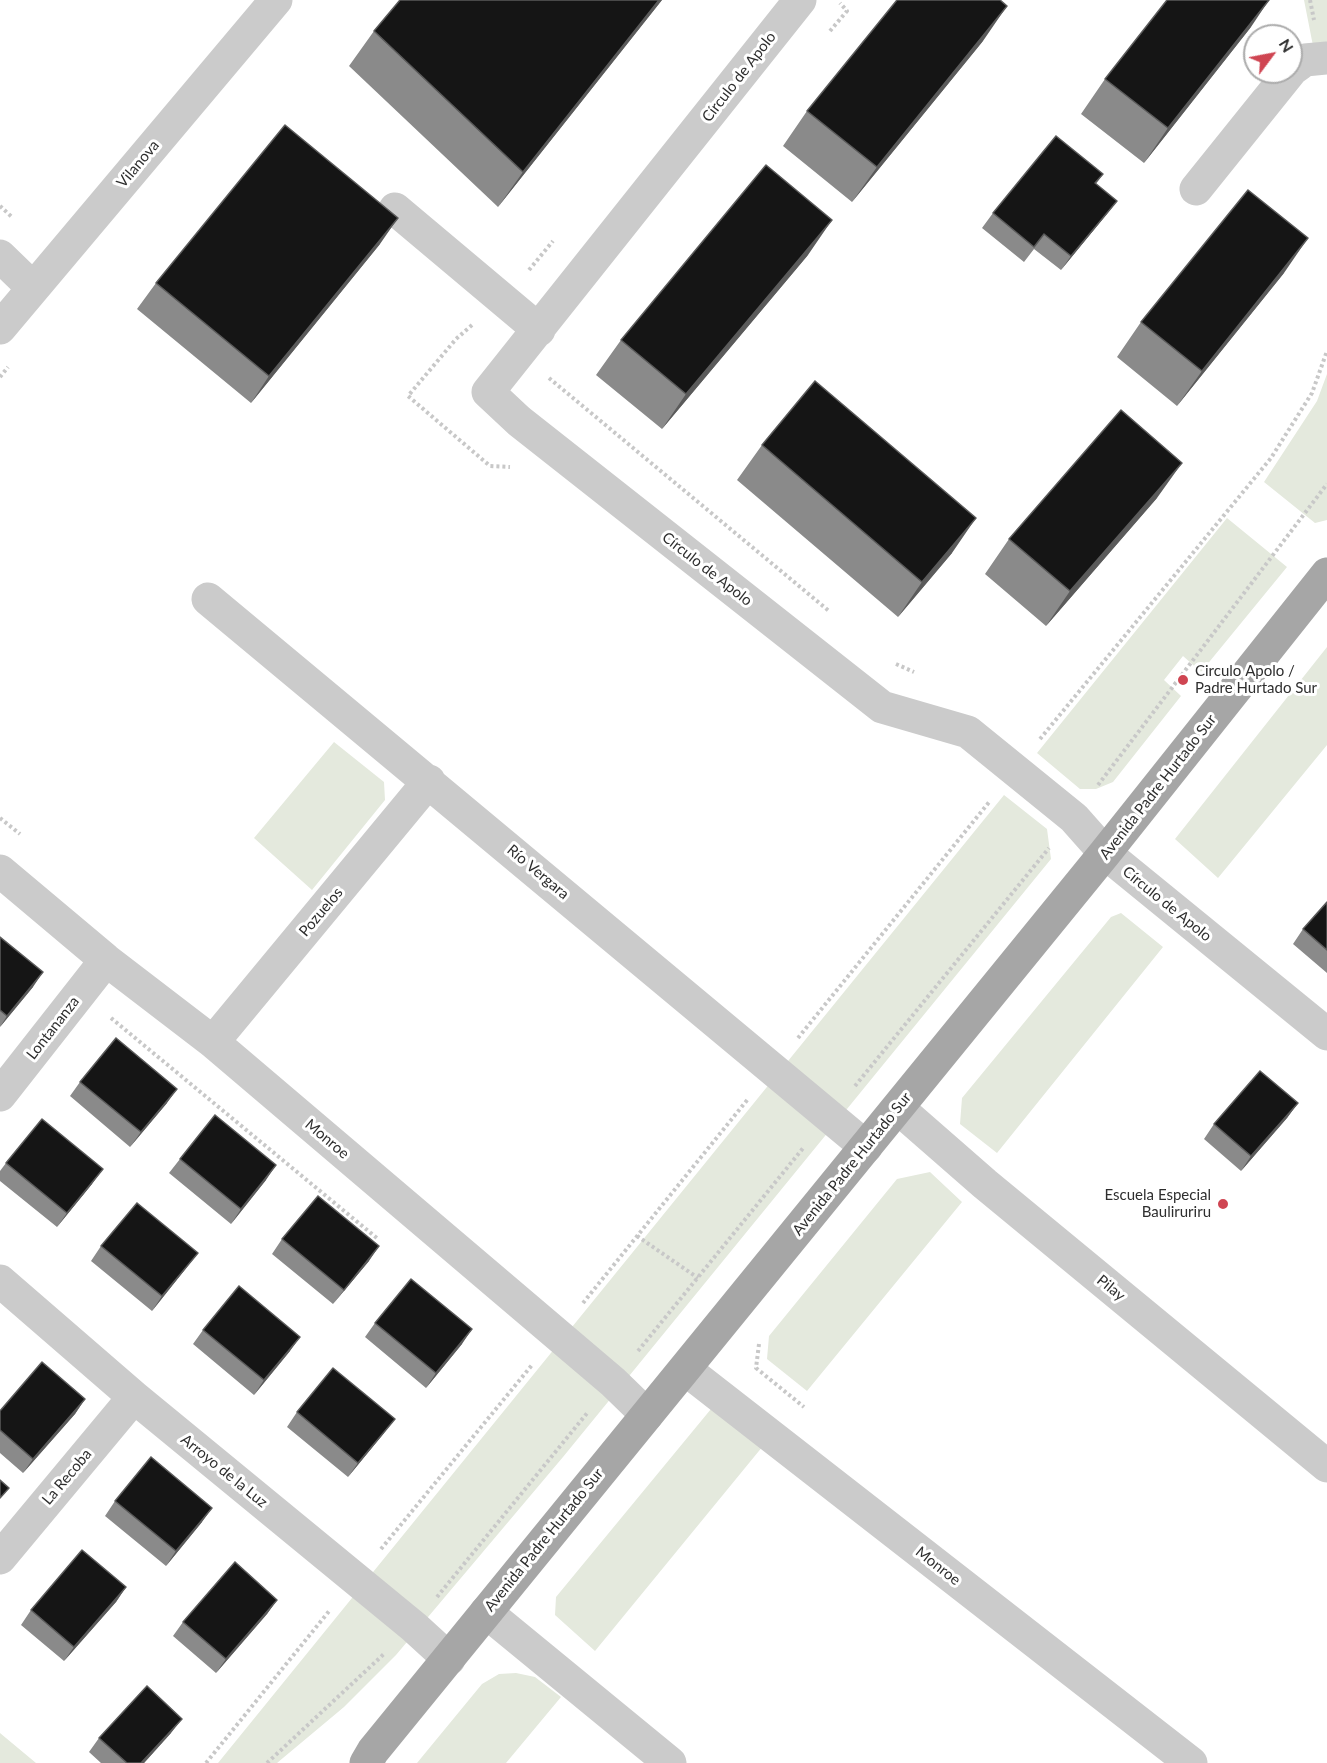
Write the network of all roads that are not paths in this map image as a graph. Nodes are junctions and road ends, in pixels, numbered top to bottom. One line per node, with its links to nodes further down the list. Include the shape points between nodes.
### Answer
1 (276, 0): 9 (street, Vilanova)
2 (800, 0): 11 (street, Círculo de Apolo)
3 (1327, 58): 4 (street)
4 (1303, 61)
5 (1280, 84): 6 (street)
6 (1196, 189)
7 (395, 209): 11 (street)
8 (0, 256): 9 (street)
9 (33, 288): 10 (street, Vilanova)
10 (0, 328)
11 (539, 330): 15 (street, Círculo de Apolo, via 488,392 519,421 882,707 968,732 1074,818)
12 (1327, 574): 15 (main road, Avenida Padre Hurtado Sur)
13 (208, 599): 14 (street, Río Vergara)
14 (429, 781): 19 (street, Pozuelos); 22 (street, Río Vergara)
15 (1106, 853): 18 (street, Círculo de Apolo); 21 (main road, Avenida Padre Hurtado Sur)
16 (0, 871): 17 (street, Monroe)
17 (106, 960): 19 (street, Monroe); 20 (street, Lontananza)
18 (1327, 1034)
19 (213, 1042): 26 (street, Monroe)
20 (0, 1095)
21 (897, 1108): 22 (main road, Avenida Padre Hurtado Sur); 27 (street, Pilay)
22 (866, 1147): 24 (main road, Avenida Padre Hurtado Sur)
23 (0, 1281): 25 (street, Arroyo de la Luz)
24 (685, 1369): 26 (main road, Avenida Padre Hurtado Sur); 33 (street, Monroe)
25 (134, 1397): 28 (street, La Recoba); 30 (street, Arroyo de la Luz, via 414,1626)
26 (647, 1415): 29 (main road, Avenida Padre Hurtado Sur)
27 (1327, 1466)
28 (0, 1558)
29 (486, 1612): 30 (main road, Avenida Padre Hurtado Sur); 32 (street)
30 (448, 1659): 31 (main road, Avenida Padre Hurtado Sur)
31 (365, 1759)
32 (670, 1763)
33 (1191, 1763)

